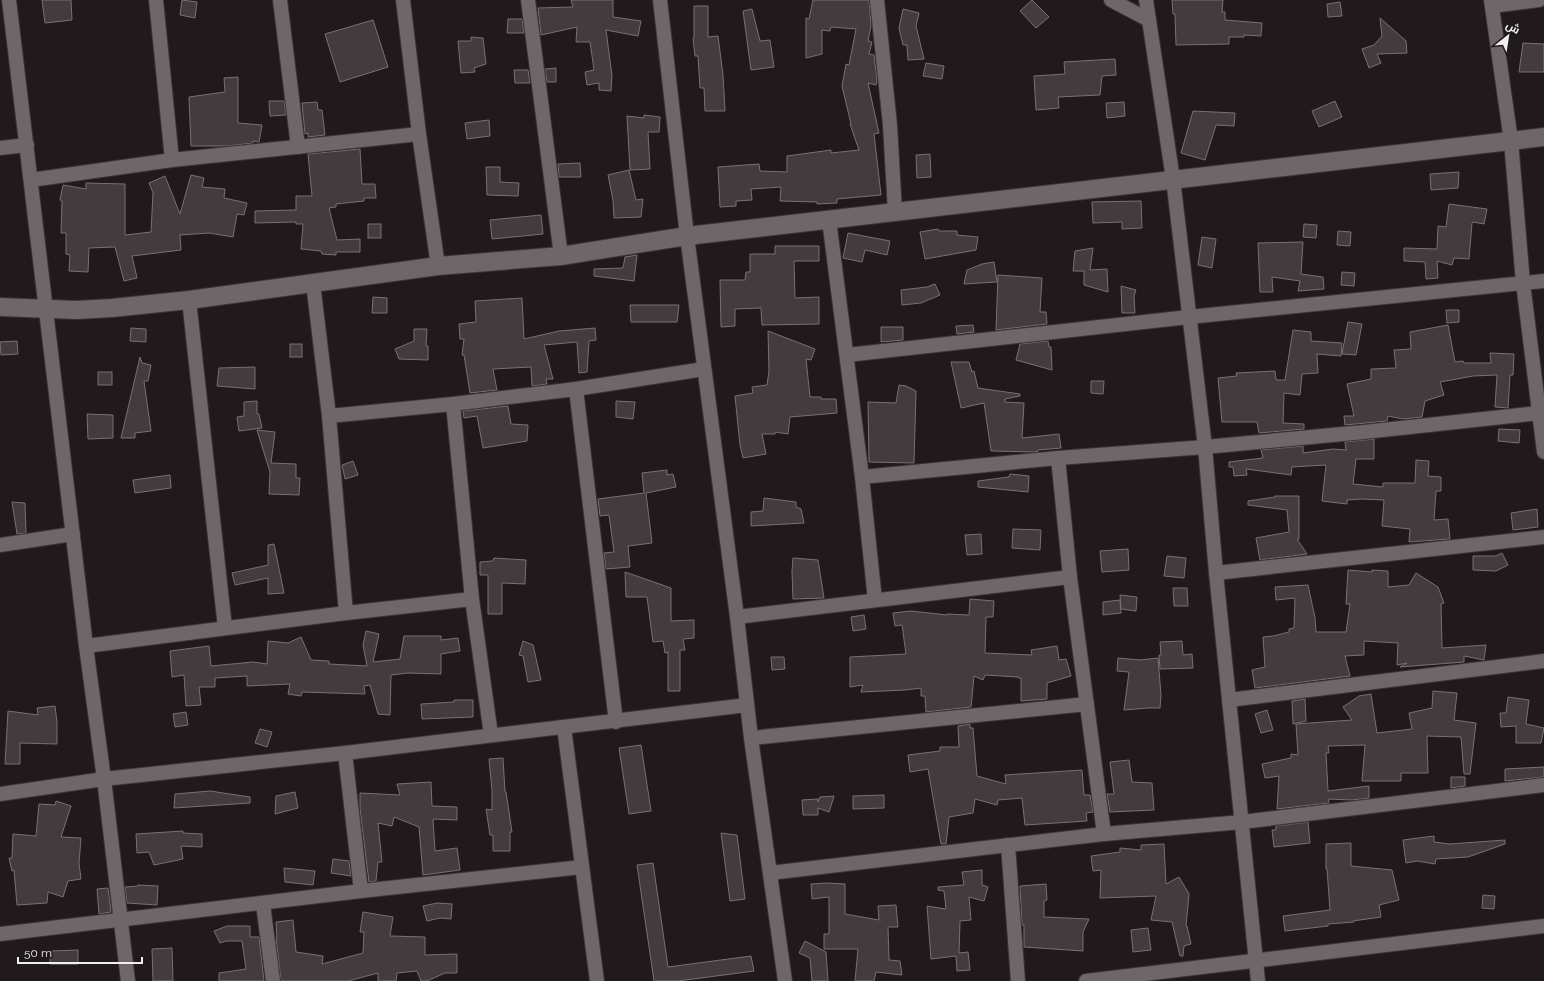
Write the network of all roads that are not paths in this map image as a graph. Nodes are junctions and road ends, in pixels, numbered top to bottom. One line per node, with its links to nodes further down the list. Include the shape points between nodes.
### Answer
1 (9, 0): 16 (street)
2 (156, 0): 19 (street)
3 (280, 0): 17 (street)
4 (403, 0): 13 (street)
5 (528, 0): 25 (street)
6 (660, 0): 24 (street)
7 (877, 0): 22 (street, via 890,125)
8 (1111, 0): 12 (street)
9 (1146, 0): 12 (street)
10 (1539, 0): 11 (street)
11 (1491, 3): 15 (street)
12 (1149, 20): 20 (street)
13 (419, 134): 17 (street); 26 (street)
14 (1544, 136): 15 (street)
15 (1510, 141): 20 (street); 29 (street)
16 (27, 145): 18 (street); 21 (street)
17 (298, 146): 19 (street)
18 (0, 148)
19 (172, 160): 21 (street)
20 (1173, 179): 22 (street); 33 (street)
21 (31, 180): 32 (street)
22 (895, 212): 23 (street)
23 (829, 220): 24 (street); 34 (street)
24 (687, 236): 25 (street); 35 (street)
25 (561, 256): 26 (street)
26 (438, 266): 28 (street)
27 (1544, 281): 29 (street)
28 (313, 283): 30 (street); 39 (street)
29 (1523, 284): 33 (street); 38 (street)
30 (189, 300): 32 (street, via 112,308); 53 (street)
31 (0, 307): 32 (street)
32 (46, 308): 44 (street)
33 (1189, 317): 34 (street); 40 (street)
34 (847, 355): 43 (street)
35 (704, 369): 36 (street); 52 (street)
36 (576, 390): 37 (street); 59 (street)
37 (453, 404): 39 (street); 49 (street)
38 (1539, 413): 40 (street); 41 (street)
39 (329, 416): 51 (street)
40 (1205, 447): 42 (street); 47 (street)
41 (1544, 452)
42 (1058, 458): 43 (street); 48 (street)
43 (862, 477): 50 (street)
44 (73, 534): 46 (street); 54 (street)
45 (1544, 537): 47 (street)
46 (0, 545)
47 (1216, 573): 56 (street)
48 (1070, 577): 50 (street); 57 (street)
49 (472, 599): 51 (street); 61 (street)
50 (874, 600): 52 (street)
51 (346, 613): 53 (street)
52 (737, 617): 58 (street)
53 (225, 628): 54 (street)
54 (86, 646): 64 (street)
55 (1544, 661): 56 (street)
56 (1229, 700): 67 (street)
57 (1087, 704): 62 (street); 68 (street)
58 (747, 705): 59 (street); 62 (street)
59 (616, 722): 60 (street)
60 (564, 728): 61 (street); 70 (street)
61 (491, 735): 63 (street)
62 (751, 738): 71 (street)
63 (345, 753): 64 (street); 72 (street)
64 (104, 779): 66 (street); 74 (street)
65 (1544, 785): 67 (street)
66 (0, 794)
67 (1242, 822): 68 (street); 77 (street)
68 (1104, 834): 69 (street)
69 (1008, 845): 71 (street); 82 (street)
70 (582, 867): 72 (street); 80 (street)
71 (770, 873): 81 (street)
72 (361, 891): 73 (street)
73 (263, 904): 74 (street); 79 (street)
74 (120, 920): 76 (street); 78 (street)
75 (1544, 926): 77 (street)
76 (0, 934)
77 (1256, 960): 83 (street); 84 (street)
78 (128, 981)
79 (273, 981)
80 (597, 981)
81 (785, 981)
82 (1018, 981)
83 (1086, 981)
84 (1258, 981)

